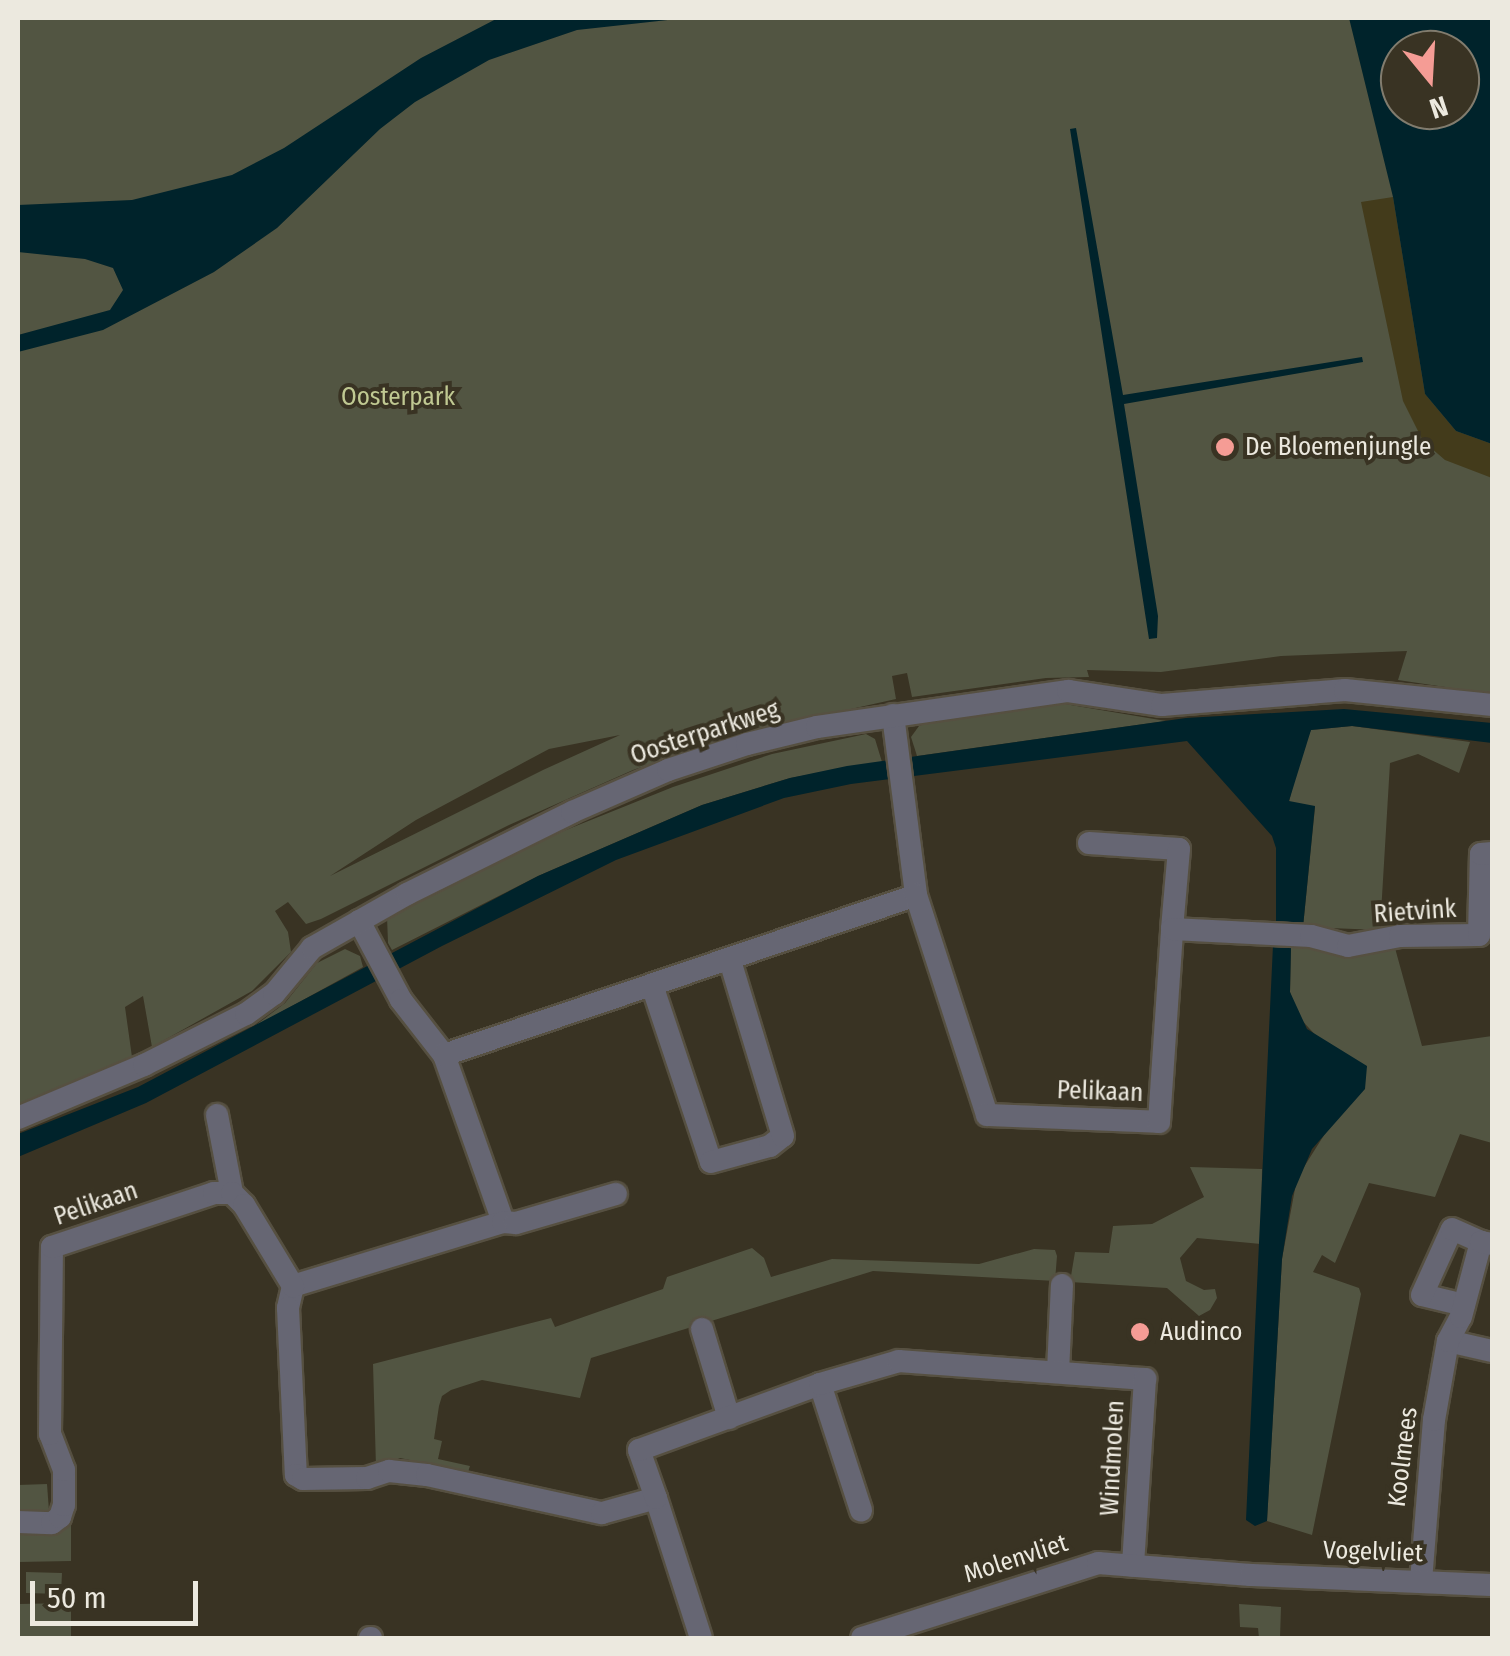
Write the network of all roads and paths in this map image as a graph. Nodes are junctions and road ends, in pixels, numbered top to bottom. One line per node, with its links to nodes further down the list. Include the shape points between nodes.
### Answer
1 (1492, 705): 2 (street, Oosterparkweg, via 1345,690 1162,705 1068,691)
2 (893, 715): 5 (street, Pelikaan); 6 (street, Oosterparkweg, via 747,744 668,770)
3 (1089, 843): 7 (street, via 1180,849)
4 (1492, 853): 7 (street, Rietvink, via 1481,854 1479,936 1400,936 1348,946 1311,936)
5 (916, 895): 7 (street, Pelikaan, via 987,1115 1159,1122); 8 (street)
6 (359, 921): 10 (street); 12 (street, Oosterparkweg, via 312,948 274,994 246,1014)
7 (1172, 930)
8 (730, 961): 9 (street); 9 (street, via 783,1136 770,1146 711,1162)
9 (652, 988): 10 (street)
10 (444, 1056): 15 (street)
11 (216, 1115): 13 (street)
12 (18, 1118)
13 (232, 1194): 18 (street); 28 (street, Pelikaan, via 214,1193 52,1247 50,1434 64,1470 64,1504 52,1523)
14 (616, 1194): 15 (street)
15 (503, 1222): 18 (street)
16 (1487, 1243): 19 (street, Koolmees); 19 (street, Koolmees, via 1452,1230 1422,1294)
17 (1062, 1285): 23 (street)
18 (294, 1286): 26 (street, via 288,1308 296,1475 367,1478 389,1471 602,1513)
19 (1464, 1305): 21 (street, Koolmees)
20 (702, 1328): 25 (street)
21 (1448, 1340): 22 (street); 31 (street, Koolmees, via 1423,1518)
22 (1492, 1351)
23 (1058, 1372): 24 (street, Windmolen, via 900,1361); 29 (street, Windmolen, via 1145,1378)
24 (820, 1384): 25 (street, Windmolen); 27 (street)
25 (729, 1418): 26 (street, Windmolen, via 638,1450)
26 (656, 1498): 34 (street, Windmolen)
27 (861, 1510)
28 (18, 1522)
29 (1133, 1566): 30 (street, Molenvliet); 33 (street, Molenvliet, via 1078,1567)
30 (1251, 1575): 31 (street, Vogelvliet)
31 (1421, 1581): 32 (street, Vogelvliet)
32 (1492, 1585)
33 (929, 1628): 35 (street, Molenvliet)
34 (701, 1638)
35 (862, 1638)

